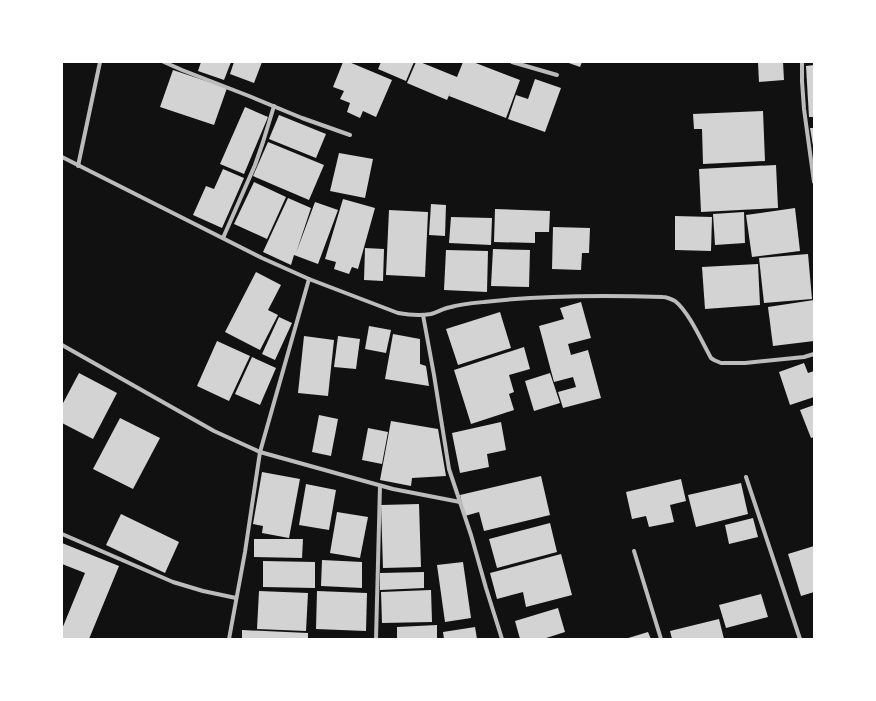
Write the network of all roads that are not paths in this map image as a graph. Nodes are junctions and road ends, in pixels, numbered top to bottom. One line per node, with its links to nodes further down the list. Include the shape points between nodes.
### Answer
1 (100, 62): 9 (street)
2 (164, 62): 6 (street)
3 (512, 62): 5 (street)
4 (802, 62): 10 (street, via 804,109)
5 (557, 75)
6 (274, 106): 7 (street); 11 (street, via 255,165)
7 (350, 135)
8 (62, 157): 9 (street)
9 (78, 166): 11 (street)
10 (814, 182)
11 (222, 238): 12 (street)
12 (308, 279): 13 (street, via 398,313); 16 (street)
13 (422, 315): 15 (street, via 452,306 525,298 668,297 679,305 711,358 716,362 745,363); 19 (street, via 450,469)
14 (62, 345): 16 (street, via 214,431)
15 (814, 354)
16 (260, 452): 18 (street); 22 (street)
17 (746, 477): 27 (street)
18 (380, 486): 19 (street); 24 (street)
19 (460, 502): 25 (street)
20 (62, 534): 22 (street, via 173,582)
21 (634, 551): 26 (street)
22 (236, 598): 23 (street)
23 (229, 639)
24 (376, 639)
25 (502, 639)
26 (661, 639)
27 (800, 639)

